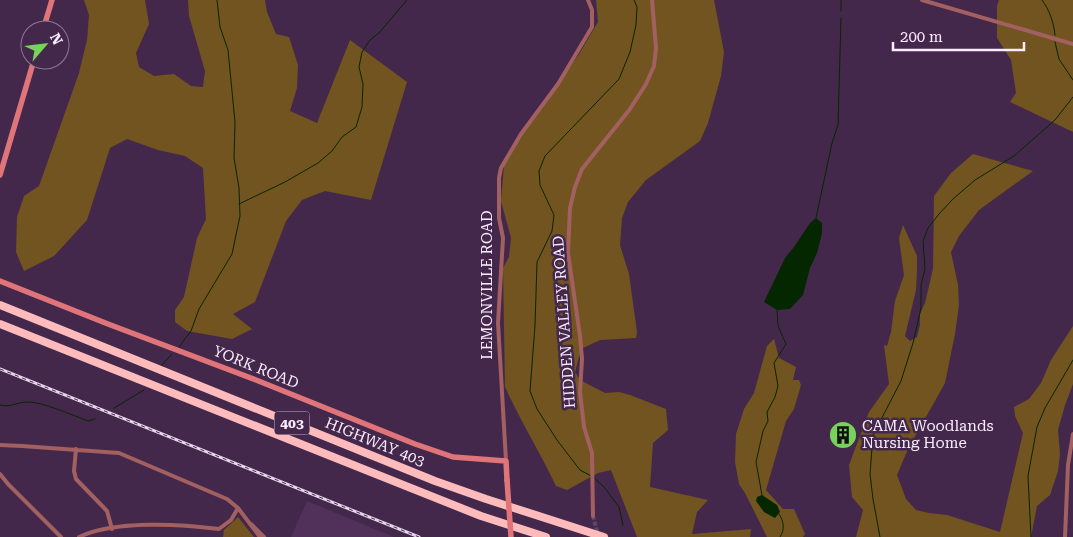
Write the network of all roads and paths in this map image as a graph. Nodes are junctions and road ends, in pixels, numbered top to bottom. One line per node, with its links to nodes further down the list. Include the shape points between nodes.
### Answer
1 (52, 0): 5 (street)
2 (588, 0): 15 (street, LEMONVILLE ROAD, via 592,27 501,168 499,178 499,218 503,238 498,323)
3 (652, 0): 18 (street, HIDDEN VALLEY ROAD, via 656,48 654,66 630,109 582,169 570,208 568,252 580,336 584,427 592,453)
4 (922, 0): 6 (street)
5 (46, 20)
6 (1073, 44)
7 (31, 70): 8 (street)
8 (0, 175)
9 (0, 281): 15 (street, YORK ROAD, via 422,446 453,457)
10 (0, 305): 27 (highway, HIGHWAY 403 / 403, via 435,481)
11 (0, 324): 26 (highway, HIGHWAY 403 / 403, via 481,516)
12 (1073, 434): 28 (street, via 1068,465)
13 (0, 445): 14 (street)
14 (76, 449): 17 (street, via 119,453 214,492); 20 (street, via 76,479 107,511)
15 (506, 461): 25 (street, LEMONVILLE ROAD, bridge)
16 (0, 474): 21 (street)
17 (238, 508): 19 (street); 20 (street, via 219,532 152,525)
18 (593, 516)
19 (251, 524): 23 (street); 24 (street)
20 (112, 529): 22 (street)
21 (61, 537)
22 (79, 537)
23 (260, 537)
24 (264, 537)
25 (511, 537)
26 (546, 537)
27 (604, 537)
28 (1065, 537)

